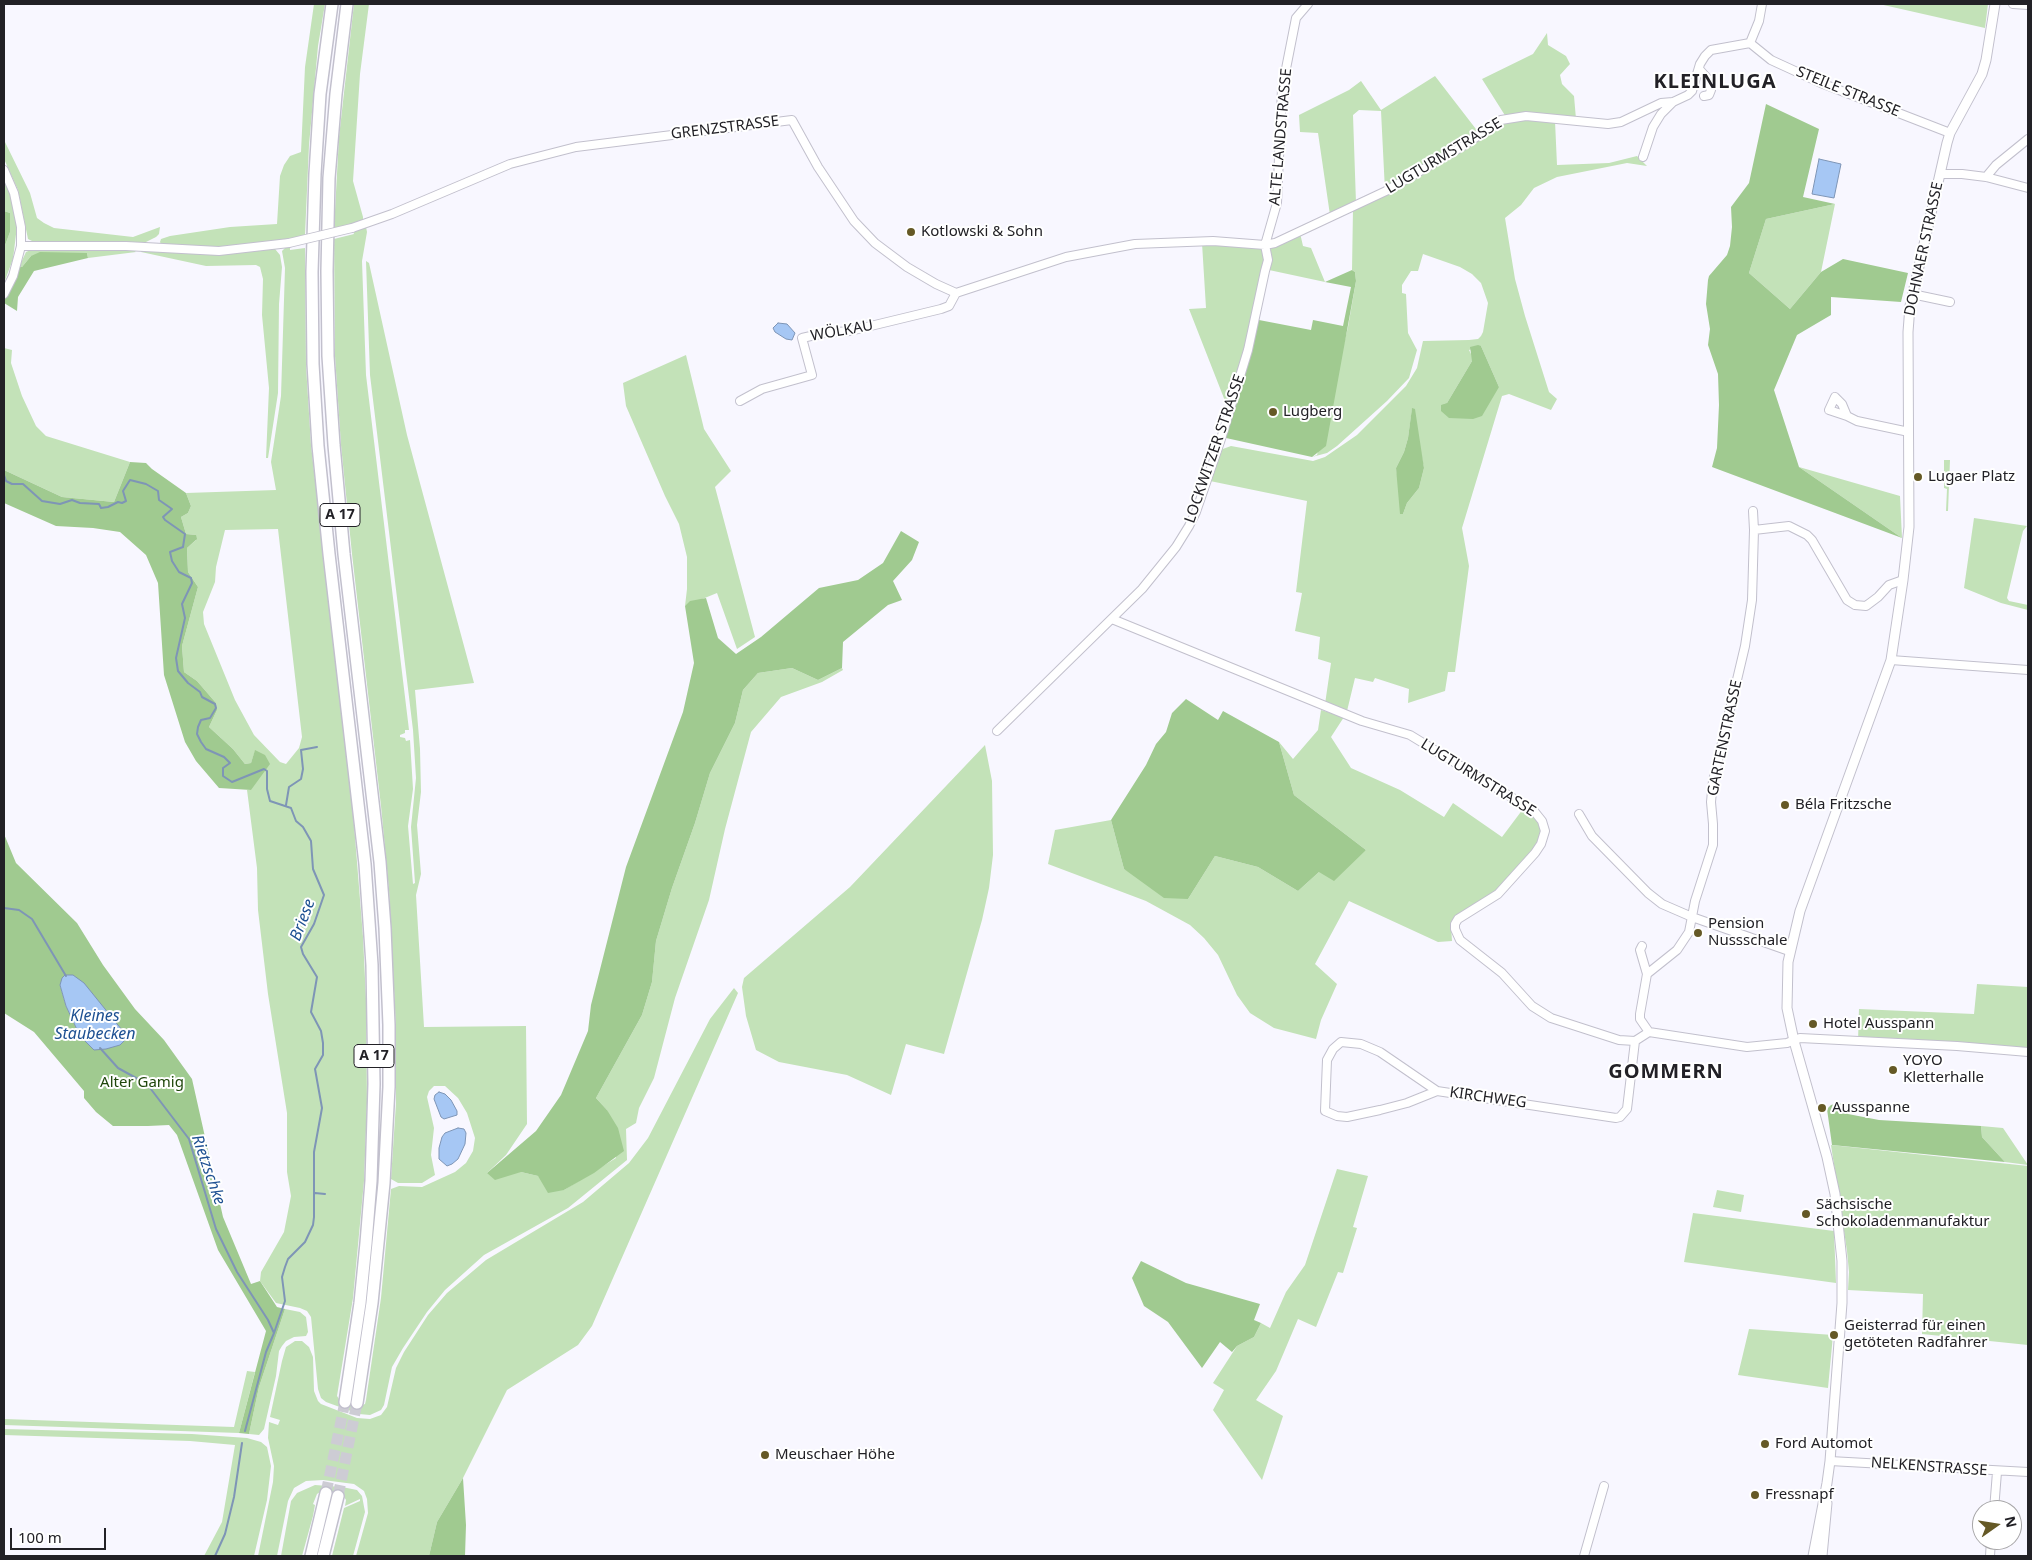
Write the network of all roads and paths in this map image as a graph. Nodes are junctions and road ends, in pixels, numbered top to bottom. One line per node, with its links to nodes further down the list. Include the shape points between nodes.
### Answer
1 (332, 4): 45 (highway, A 17, via 314,174 314,364 329,554 365,864 372,965 374,1084 366,1243)
2 (347, 4): 46 (highway, A 17, via 329,178 328,356 344,554 380,862 389,1025 384,1183 372,1304)
3 (1308, 4): 19 (street, ALTE LANDSTRASSE, via 1296,18 1282,89 1277,203)
4 (1762, 4): 8 (street)
5 (1995, 4): 12 (main road, DOHNAER STRASSE, via 1982,74)
6 (2013, 4): 7 (street)
7 (2028, 5)
8 (1750, 43): 9 (street, via 1711,50); 12 (street, STEILE STRASSE, via 1771,60 1821,83)
9 (1699, 69): 10 (street, via 1709,80 1711,90); 11 (street, LUGTURMSTRASSE, via 1692,91)
10 (1704, 96)
11 (1673, 102): 14 (street, via 1653,127); 19 (street, LUGTURMSTRASSE, via 1661,103 1615,124 1526,116 1509,118 1386,191)
12 (1950, 133): 16 (main road, DOHNAER STRASSE)
13 (2028, 139): 17 (street)
14 (1643, 157)
15 (4, 170): 20 (street, via 14,193)
16 (1940, 174): 17 (street); 23 (main road, DOHNAER STRASSE)
17 (1986, 177): 18 (street)
18 (2028, 188)
19 (1265, 245): 22 (street, via 1212,241 1135,244 1066,257); 31 (street, LOCKWITZER STRASSE, via 1268,260 1248,350 1196,512 1176,547)
20 (21, 246): 21 (street, via 13,276); 22 (street, GRENZSTRASSE, bridge, via 126,246 219,251 289,243 352,228 510,164 576,147 792,120 854,221 875,243 907,267)
21 (4, 293)
22 (956, 293): 25 (street, WÖLKAU, via 949,306 941,309 850,331 802,338 812,375 762,389)
23 (1912, 294): 24 (street); 27 (main road, DOHNAER STRASSE, via 1908,316)
24 (1950, 302)
25 (740, 401)
26 (1847, 416): 27 (street, via 1856,421)
27 (1909, 432): 30 (main road, DOHNAER STRASSE, via 1909,527)
28 (1753, 511): 29 (street, GARTENSTRASSE)
29 (1754, 530): 30 (street, via 1788,526 1807,535 1847,600 1855,605 1866,606 1889,585); 36 (street, GARTENSTRASSE, via 1752,600 1745,646 1713,781 1712,845)
30 (1903, 580): 32 (main road, DOHNAER STRASSE)
31 (1112, 619): 34 (street, LOCKWITZER STRASSE); 41 (street, LUGTURMSTRASSE, via 1362,720 1410,736 1534,811 1542,820 1545,831 1541,844 1498,894 1458,919 1455,924 1457,935 1543,1014 1572,1027)
32 (1891, 660): 33 (street); 38 (main road, DOHNAER STRASSE, via 1800,911)
33 (2028, 670)
34 (997, 731)
35 (1579, 814): 36 (street, via 1592,836 1648,893 1669,908)
36 (1692, 917): 38 (street); 39 (street, GARTENSTRASSE, via 1691,928 1681,946)
37 (1642, 946): 39 (street, via 1640,950)
38 (1789, 950): 42 (main road, DOHNAER STRASSE, via 1787,1008)
39 (1647, 974): 40 (street, via 1640,1019)
40 (1649, 1032): 41 (street); 42 (street, via 1747,1047)
41 (1635, 1041): 44 (street, KIRCHWEG, via 1627,1109 1620,1117)
42 (1794, 1041): 43 (street, via 1800,1038); 47 (main road, DOHNAER STRASSE, via 1835,1194 1840,1232 1842,1304)
43 (2028, 1052)
44 (1437, 1091): 44 (street, KIRCHWEG, via 1373,1048 1353,1042 1341,1042 1326,1060 1325,1111 1336,1116 1347,1117 1400,1105)
45 (345, 1402)
46 (357, 1404)
47 (1830, 1461): 48 (street, NELKENSTRASSE); 50 (main road, DOHNAER STRASSE)
48 (1997, 1472): 49 (street, NELKENSTRASSE); 54 (street)
49 (2028, 1472)
50 (1827, 1483): 58 (main road); 59 (main road)
51 (1604, 1486): 57 (street)
52 (326, 1493): 55 (highway)
53 (338, 1496): 56 (highway)
54 (1995, 1500)
55 (311, 1556)
56 (323, 1556)
57 (1584, 1556)
58 (1813, 1556)
59 (1822, 1556)

